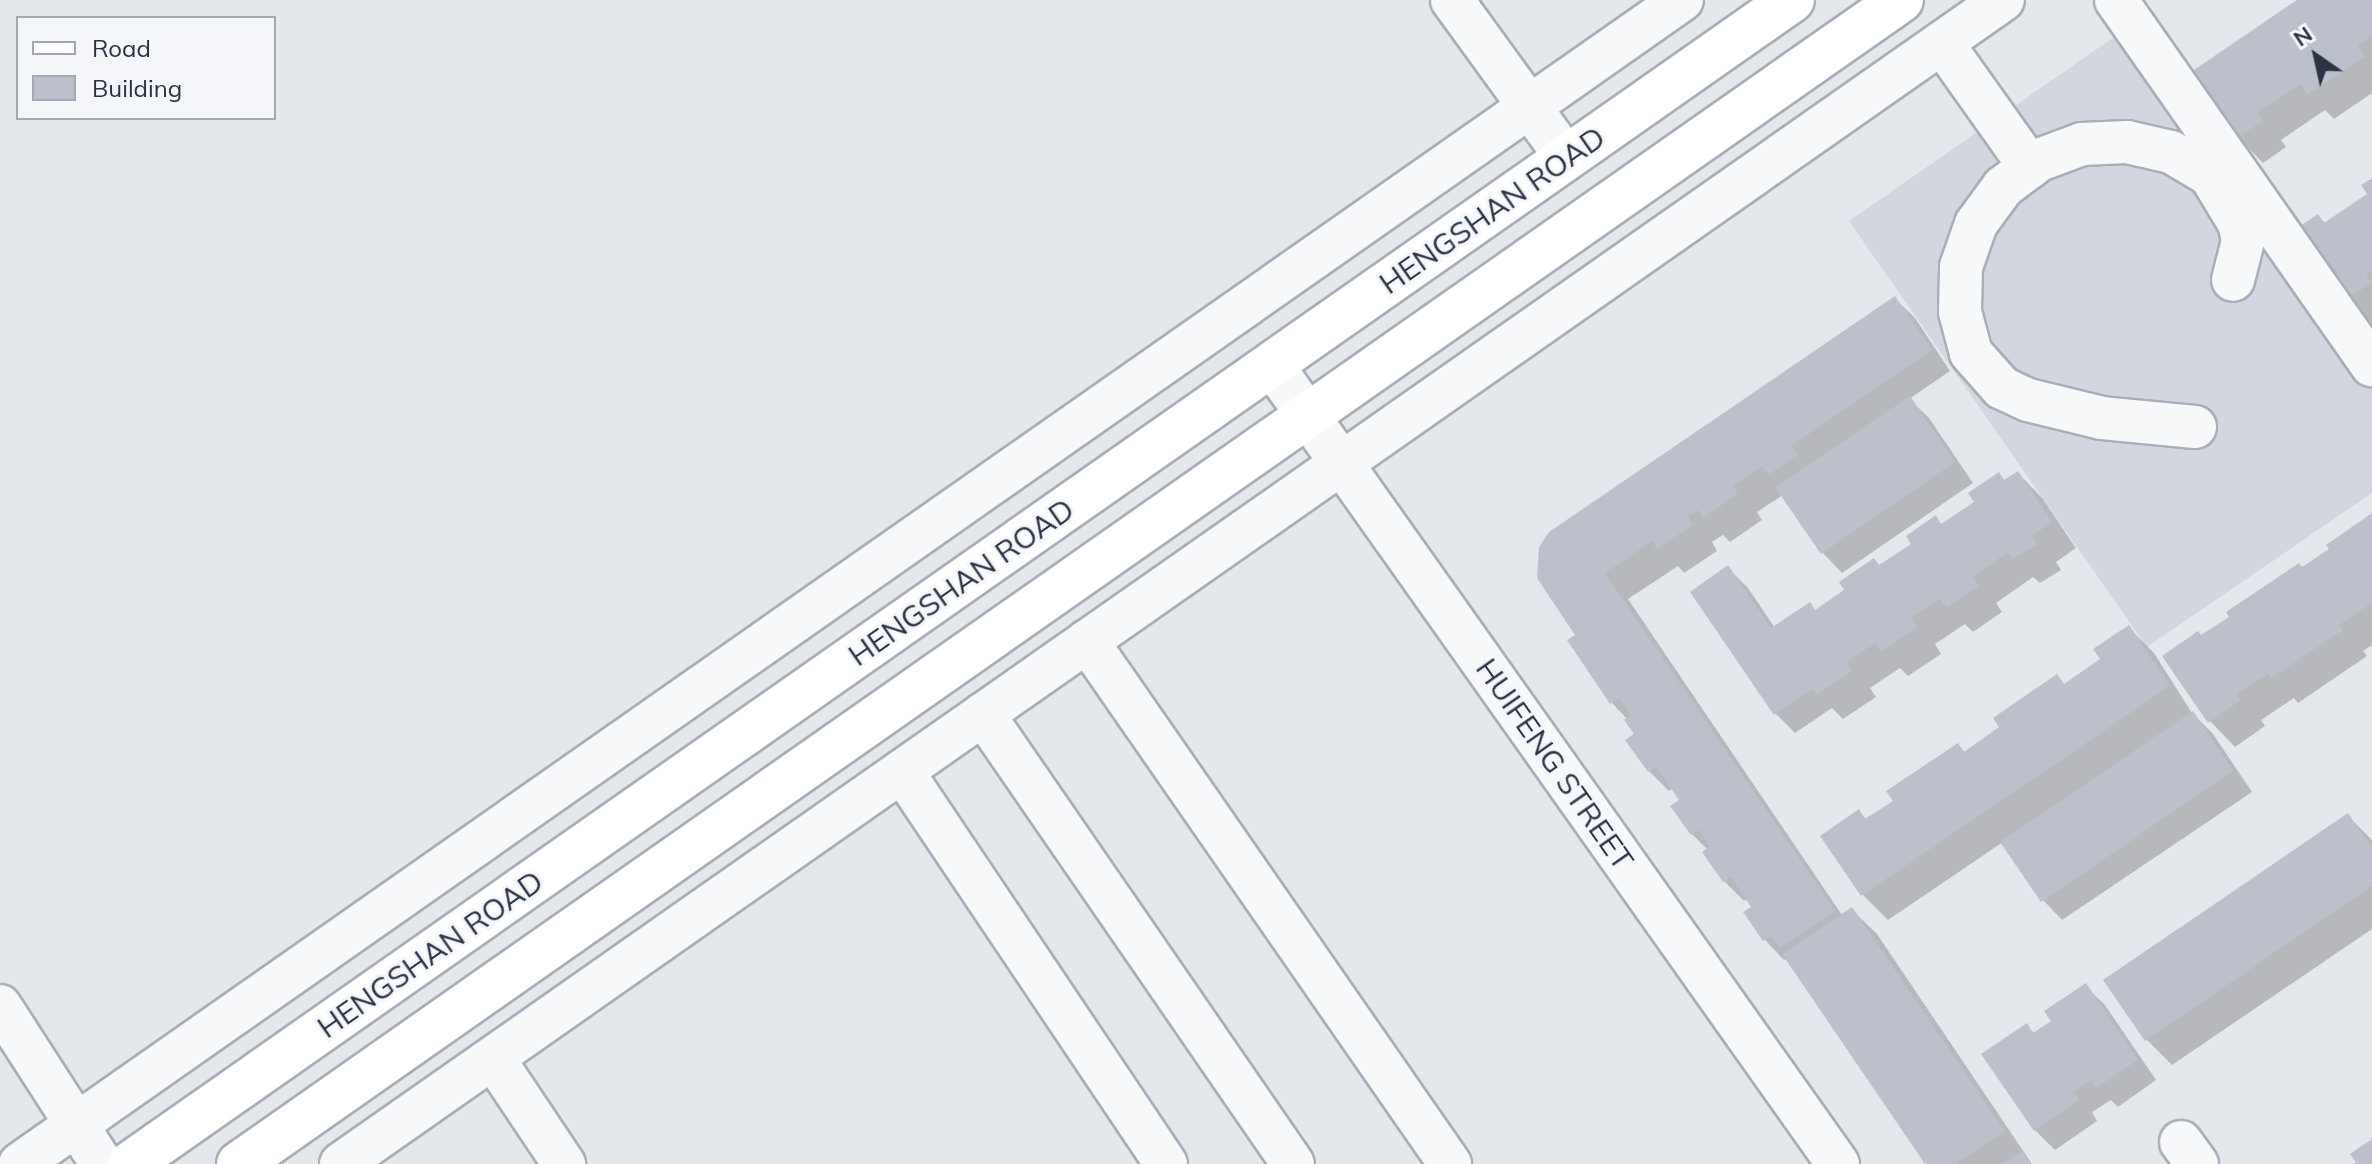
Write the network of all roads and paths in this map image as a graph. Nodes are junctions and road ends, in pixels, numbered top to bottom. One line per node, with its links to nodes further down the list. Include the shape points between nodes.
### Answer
1 (1452, 0): 8 (street)
2 (1682, 0): 8 (street)
3 (1792, 0): 9 (main road, HENGSHAN ROAD)
4 (1901, 0): 15 (main road, HENGSHAN ROAD)
5 (2003, 0): 7 (street)
6 (2116, 0): 12 (street)
7 (1942, 43): 10 (street); 17 (street)
8 (1530, 107): 9 (street); 23 (street)
9 (1567, 158): 13 (main road, HENGSHAN ROAD)
10 (2030, 167): 11 (street, via 2082,144 2127,142 2171,152 2210,175 2239,223 2243,241); 16 (street, via 2003,187 1976,224 1961,267 1960,312 1971,353 2002,388 2028,400 2102,418)
11 (2233, 280)
12 (2357, 313): 14 (street)
13 (1272, 365): 15 (street, HUIFENG STREET); 26 (main road, HENGSHAN ROAD)
14 (2372, 365)
15 (1308, 416): 17 (street, HUIFENG STREET); 27 (main road, HENGSHAN ROAD)
16 (2195, 427)
17 (1341, 463): 18 (street); 33 (street, HUIFENG STREET)
18 (1087, 641): 19 (street); 32 (street)
19 (983, 714): 20 (street); 31 (street)
20 (902, 771): 22 (street); 30 (street)
21 (0, 1006): 23 (street)
22 (493, 1058): 28 (street); 29 (street)
23 (77, 1124): 24 (street); 25 (street)
24 (20, 1164)
25 (102, 1164)
26 (130, 1164)
27 (239, 1164)
28 (341, 1164)
29 (564, 1164)
30 (1166, 1164)
31 (1293, 1164)
32 (1450, 1164)
33 (1838, 1164)

